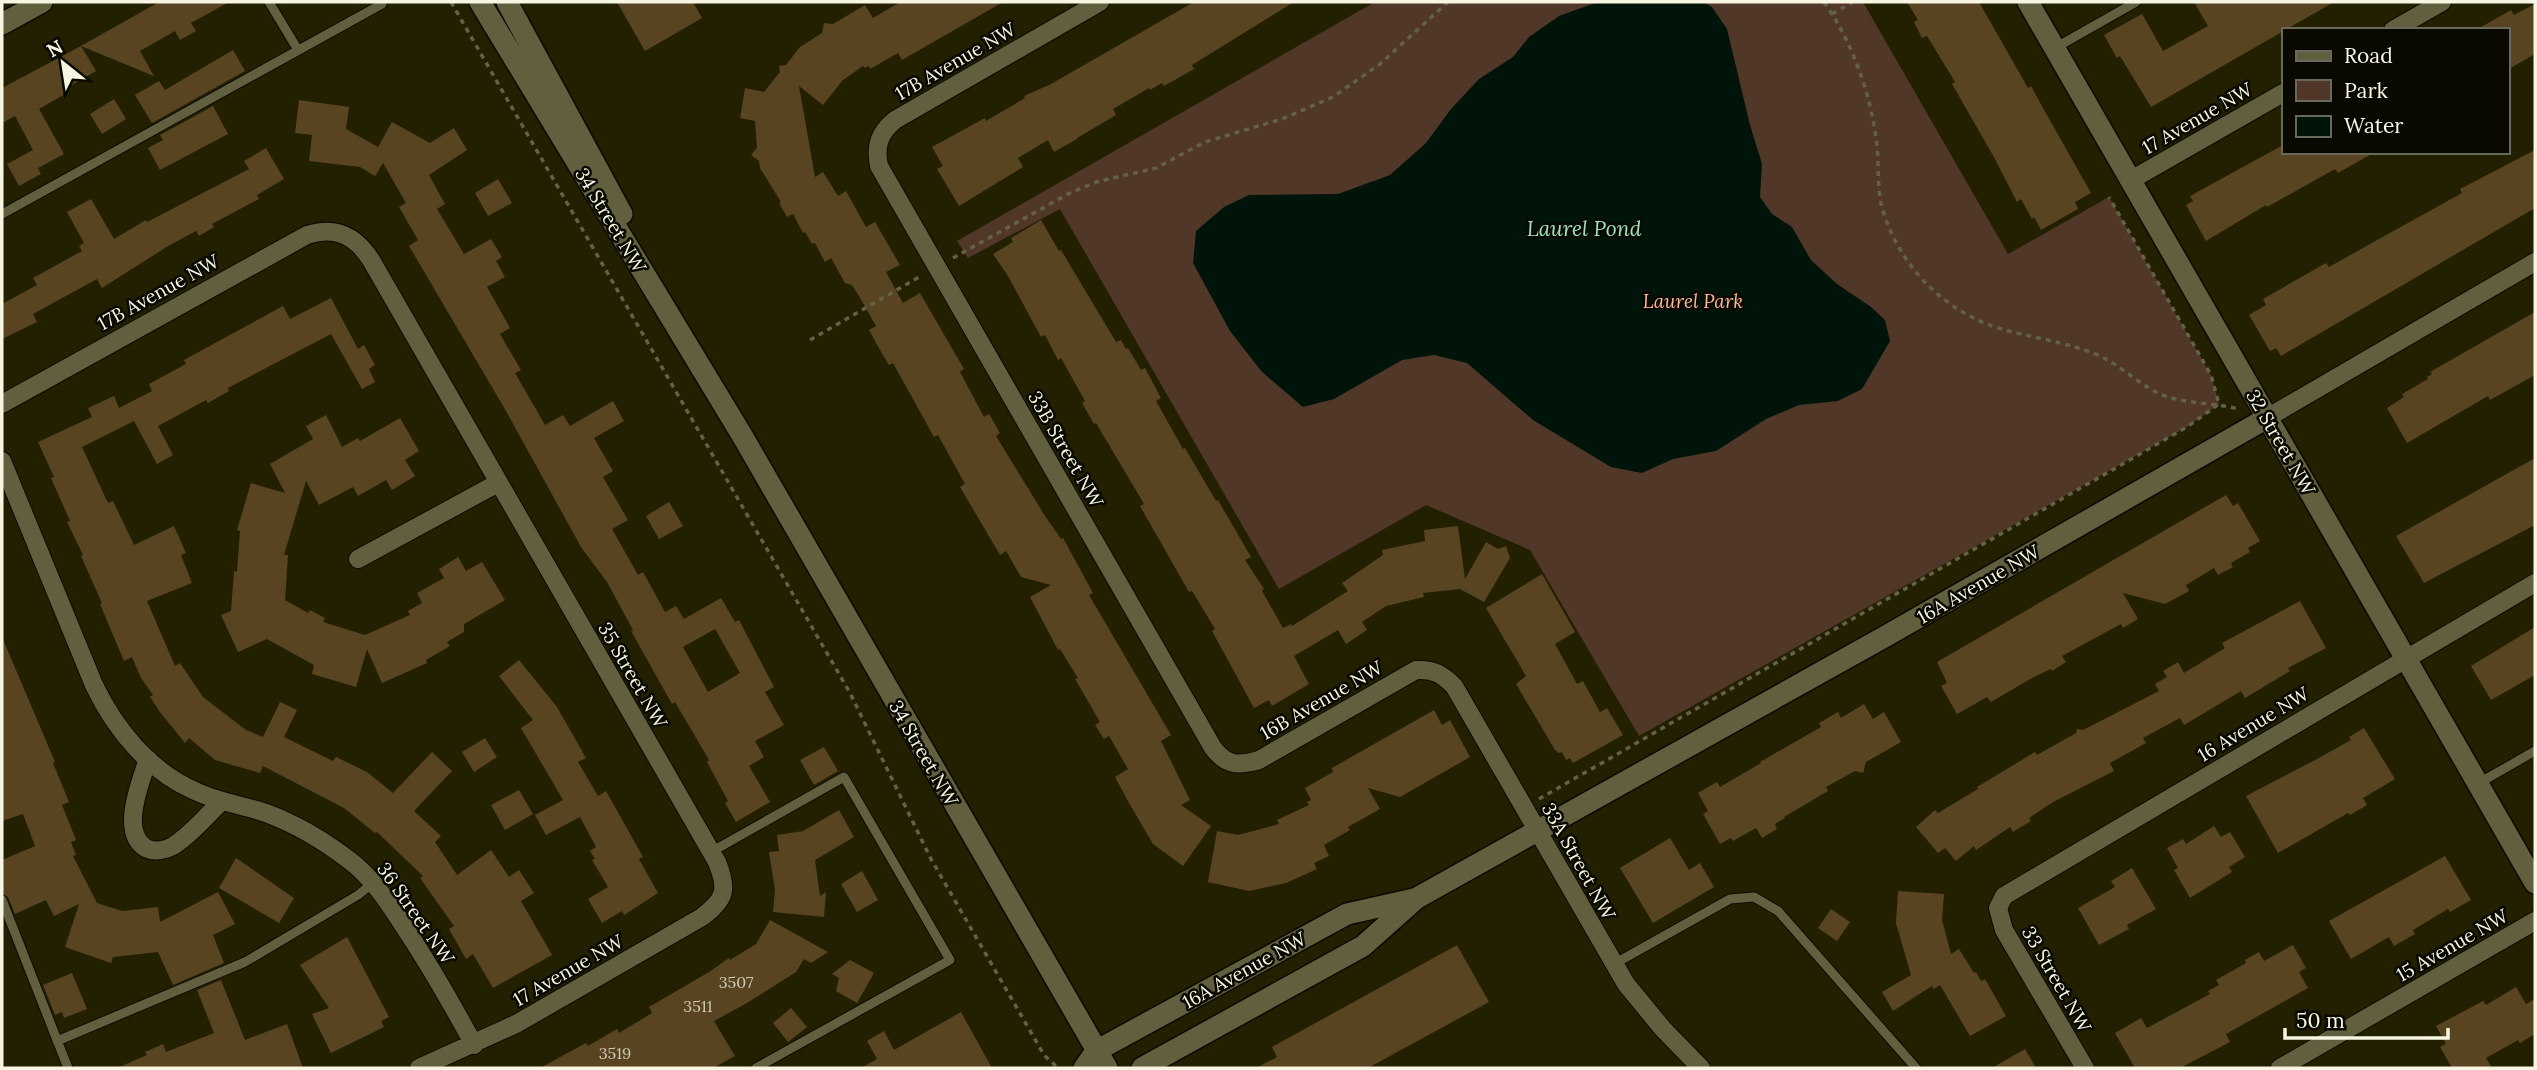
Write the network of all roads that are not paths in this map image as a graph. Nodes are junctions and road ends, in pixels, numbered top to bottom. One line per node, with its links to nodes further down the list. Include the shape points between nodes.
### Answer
1 (43, 2): 10 (street)
2 (269, 2): 13 (lane)
3 (480, 2): 22 (street, 34 Street NW)
4 (507, 2): 22 (street, 34 Street NW)
5 (1100, 2): 15 (street, 17B Avenue NW, via 895,120 880,135)
6 (2028, 2): 12 (street, 32 Street NW)
7 (2136, 2): 12 (lane)
8 (2442, 2): 11 (street)
9 (382, 4): 13 (lane)
10 (2, 24)
11 (2396, 28)
12 (2055, 48): 16 (street, 32 Street NW)
13 (298, 50): 17 (lane)
14 (2282, 94): 16 (street, 17 Avenue NW)
15 (877, 146): 31 (street, 33B Street NW, via 879,166 1206,736 1222,759)
16 (2131, 180): 21 (street, 32 Street NW)
17 (2, 215)
18 (339, 232): 20 (street, 17B Avenue NW, via 319,231 294,240); 24 (street, 35 Street NW, via 371,260)
19 (2535, 262): 21 (street, 16A Avenue NW)
20 (2, 404)
21 (2267, 418): 27 (street, 32 Street NW); 34 (street, 16A Avenue NW)
22 (743, 438): 46 (street, 34 Street NW)
23 (2, 461): 30 (street, 36 Street NW, via 93,685 111,717)
24 (498, 483): 25 (street); 35 (street, 35 Street NW)
25 (358, 559)
26 (2535, 583): 27 (street, 16 Avenue NW)
27 (2406, 657): 32 (street, 32 Street NW); 41 (street, 16 Avenue NW, via 2004,896)
28 (1430, 669): 31 (street, 16B Avenue NW, via 1403,676 1259,760); 34 (street, 33A Street NW, via 1454,686)
29 (2535, 751): 32 (lane)
30 (148, 759): 33 (street, 36 Street NW, via 177,782); 33 (street, via 133,820 144,847 152,851 173,846)
31 (1233, 765)
32 (2478, 784): 37 (street, 32 Street NW)
33 (221, 802): 36 (street, 36 Street NW, via 292,824 343,855)
34 (1538, 831): 39 (street, 16A Avenue NW); 43 (street, 33A Street NW)
35 (711, 852): 38 (street, 35 Street NW); 49 (lane, via 844,776 950,960)
36 (373, 883): 44 (lane, via 245,962); 45 (street, 36 Street NW, via 443,987)
37 (2535, 883)
38 (724, 890): 45 (street, 17 Avenue NW, via 702,917)
39 (1417, 898): 46 (street, 16A Avenue NW, via 1347,914); 50 (street, 16A Avenue NW, via 1363,946)
40 (2, 900): 44 (lane)
41 (1998, 908): 53 (street, 33 Street NW, via 2004,930)
42 (2535, 921): 54 (street, 15 Avenue NW)
43 (1614, 964): 51 (street, 33A Street NW, via 1641,1003); 52 (lane, via 1730,899 1754,897 1778,911)
44 (57, 1041): 47 (lane)
45 (474, 1045): 48 (street, 17 Avenue NW)
46 (1096, 1062)
47 (68, 1068)
48 (419, 1068)
49 (756, 1068)
50 (1142, 1068)
51 (1701, 1068)
52 (1916, 1068)
53 (2085, 1068)
54 (2280, 1068)

